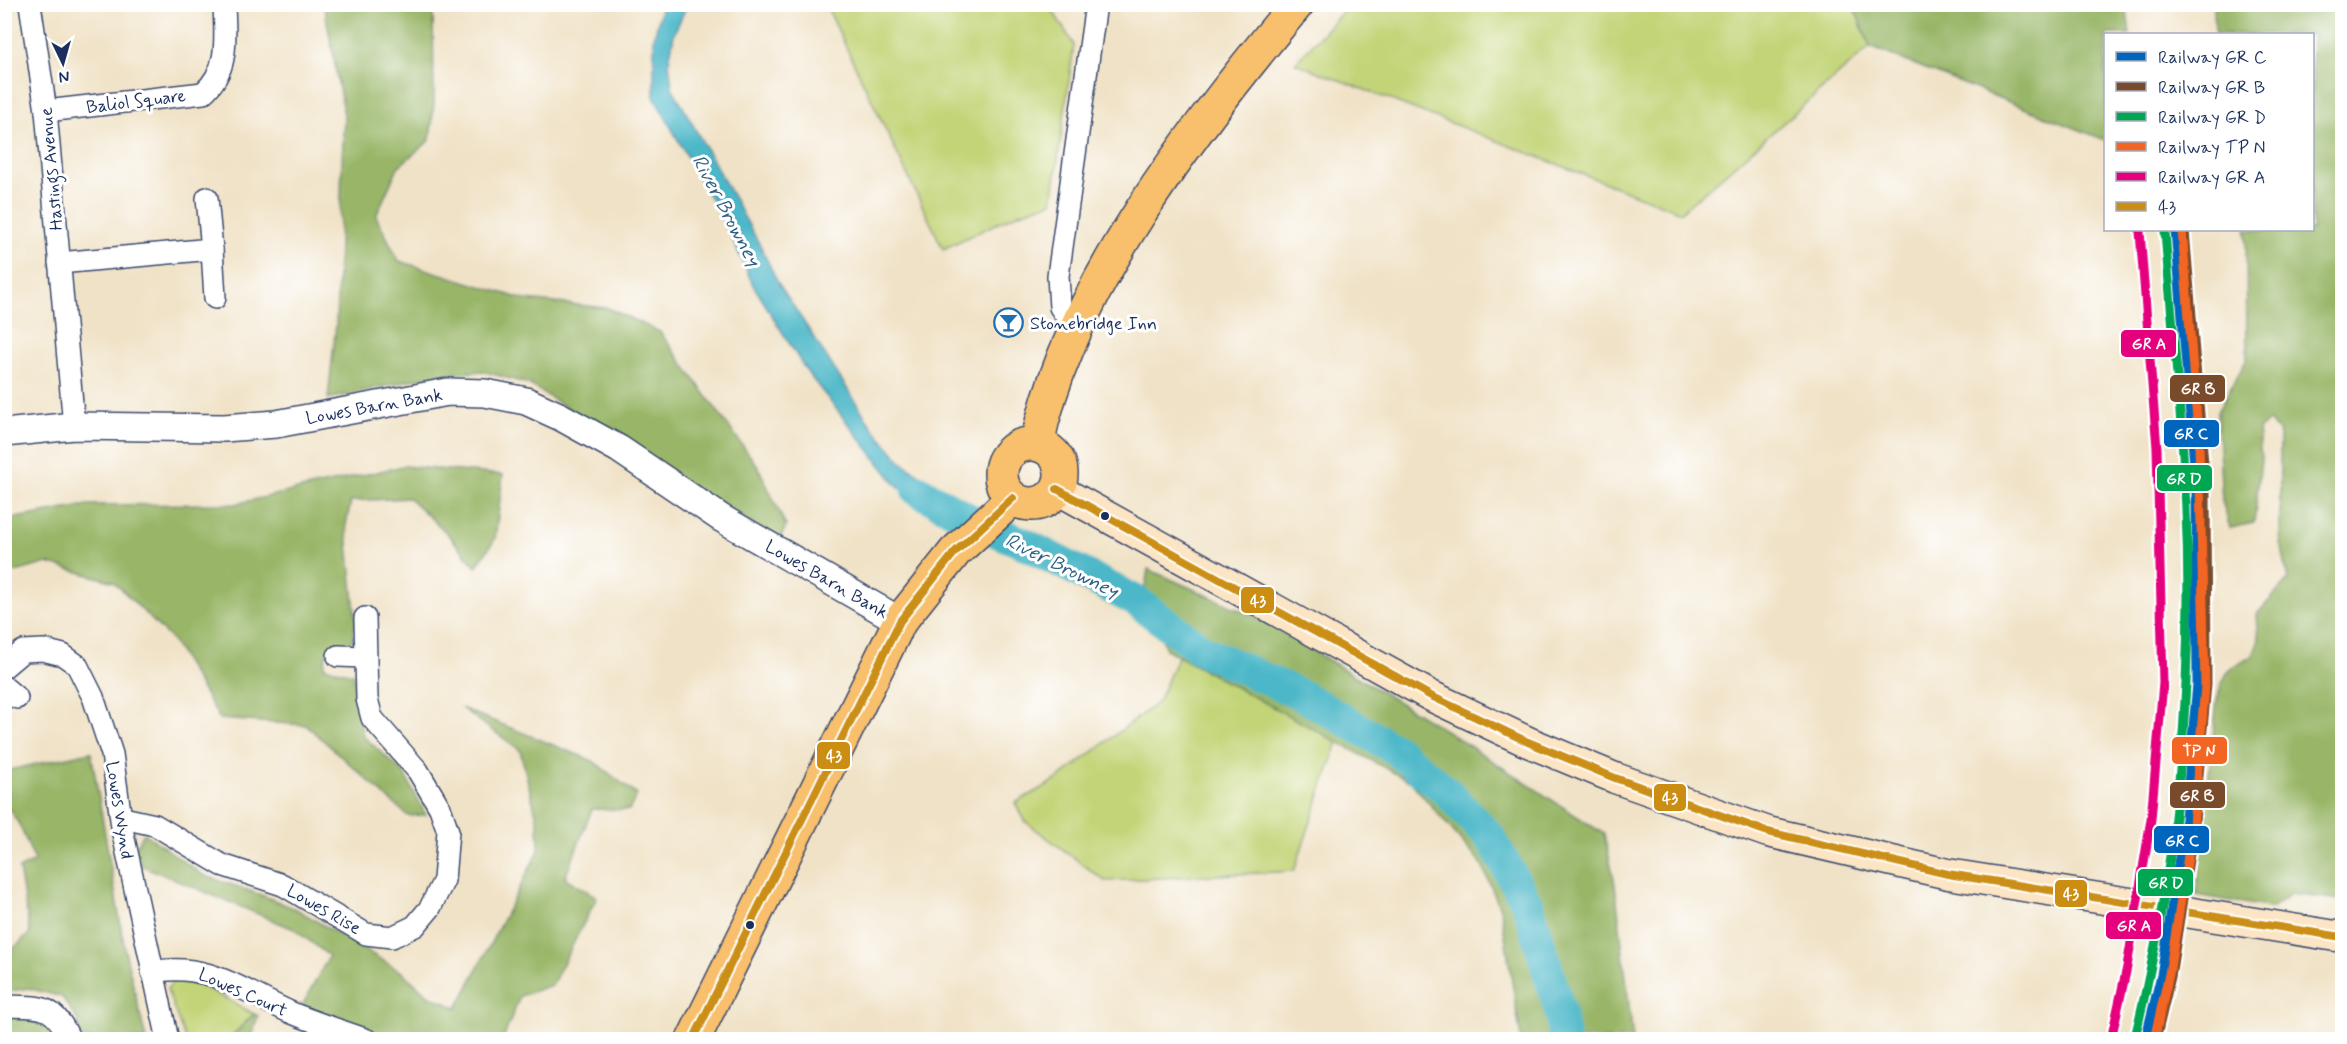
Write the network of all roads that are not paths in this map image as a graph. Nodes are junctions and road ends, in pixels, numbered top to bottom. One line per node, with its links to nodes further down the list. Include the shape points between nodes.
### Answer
1 (30, 4): 5 (street, Hastings Avenue)
2 (224, 4): 5 (street, Baliol Square, via 223,65 215,83 203,93)
3 (1096, 4): 10 (street, via 1058,276 1060,307)
4 (1297, 4): 10 (main road, via 1229,89 1152,197)
5 (46, 111): 8 (street, Hastings Avenue)
6 (207, 198): 7 (street)
7 (212, 249): 8 (street); 9 (street)
8 (59, 263): 11 (street, Hastings Avenue)
9 (215, 298)
10 (1075, 330): 13 (main road, via 1056,374)
11 (74, 426): 12 (street, Lowes Barn Bank); 17 (street, Lowes Barn Bank, via 224,428 276,424 448,392 485,393 526,401 619,450 721,518)
12 (4, 433)
13 (1037, 444): 14 (main road, via 1059,462); 15 (main road, via 1020,446 1006,458 1001,475)
14 (1057, 489): 15 (main road, via 1042,502); 22 (main road, via 1431,696 1615,778 1768,832 1948,874)
15 (1013, 498): 17 (main road, via 955,552)
16 (365, 618): 19 (street, Lowes Rise)
17 (900, 621): 28 (main road)
18 (338, 656): 19 (street)
19 (365, 657): 21 (street, Lowes Rise, via 372,718 418,771 440,808 448,831 444,880 430,908 415,926 392,937 366,934 282,885 222,865 155,825)
20 (4, 667): 21 (street, Lowes Wynd, via 22,651 43,650 63,655 76,665 93,696 112,754)
21 (123, 818): 23 (street, Lowes Wynd)
22 (2343, 937)
23 (152, 972): 26 (street, Lowes Wynd); 27 (street, Lowes Court, via 188,969 207,973 294,1014)
24 (4, 1006): 25 (street, via 46,1009 61,1019)
25 (70, 1040)
26 (168, 1040)
27 (367, 1040)
28 (693, 1040)

